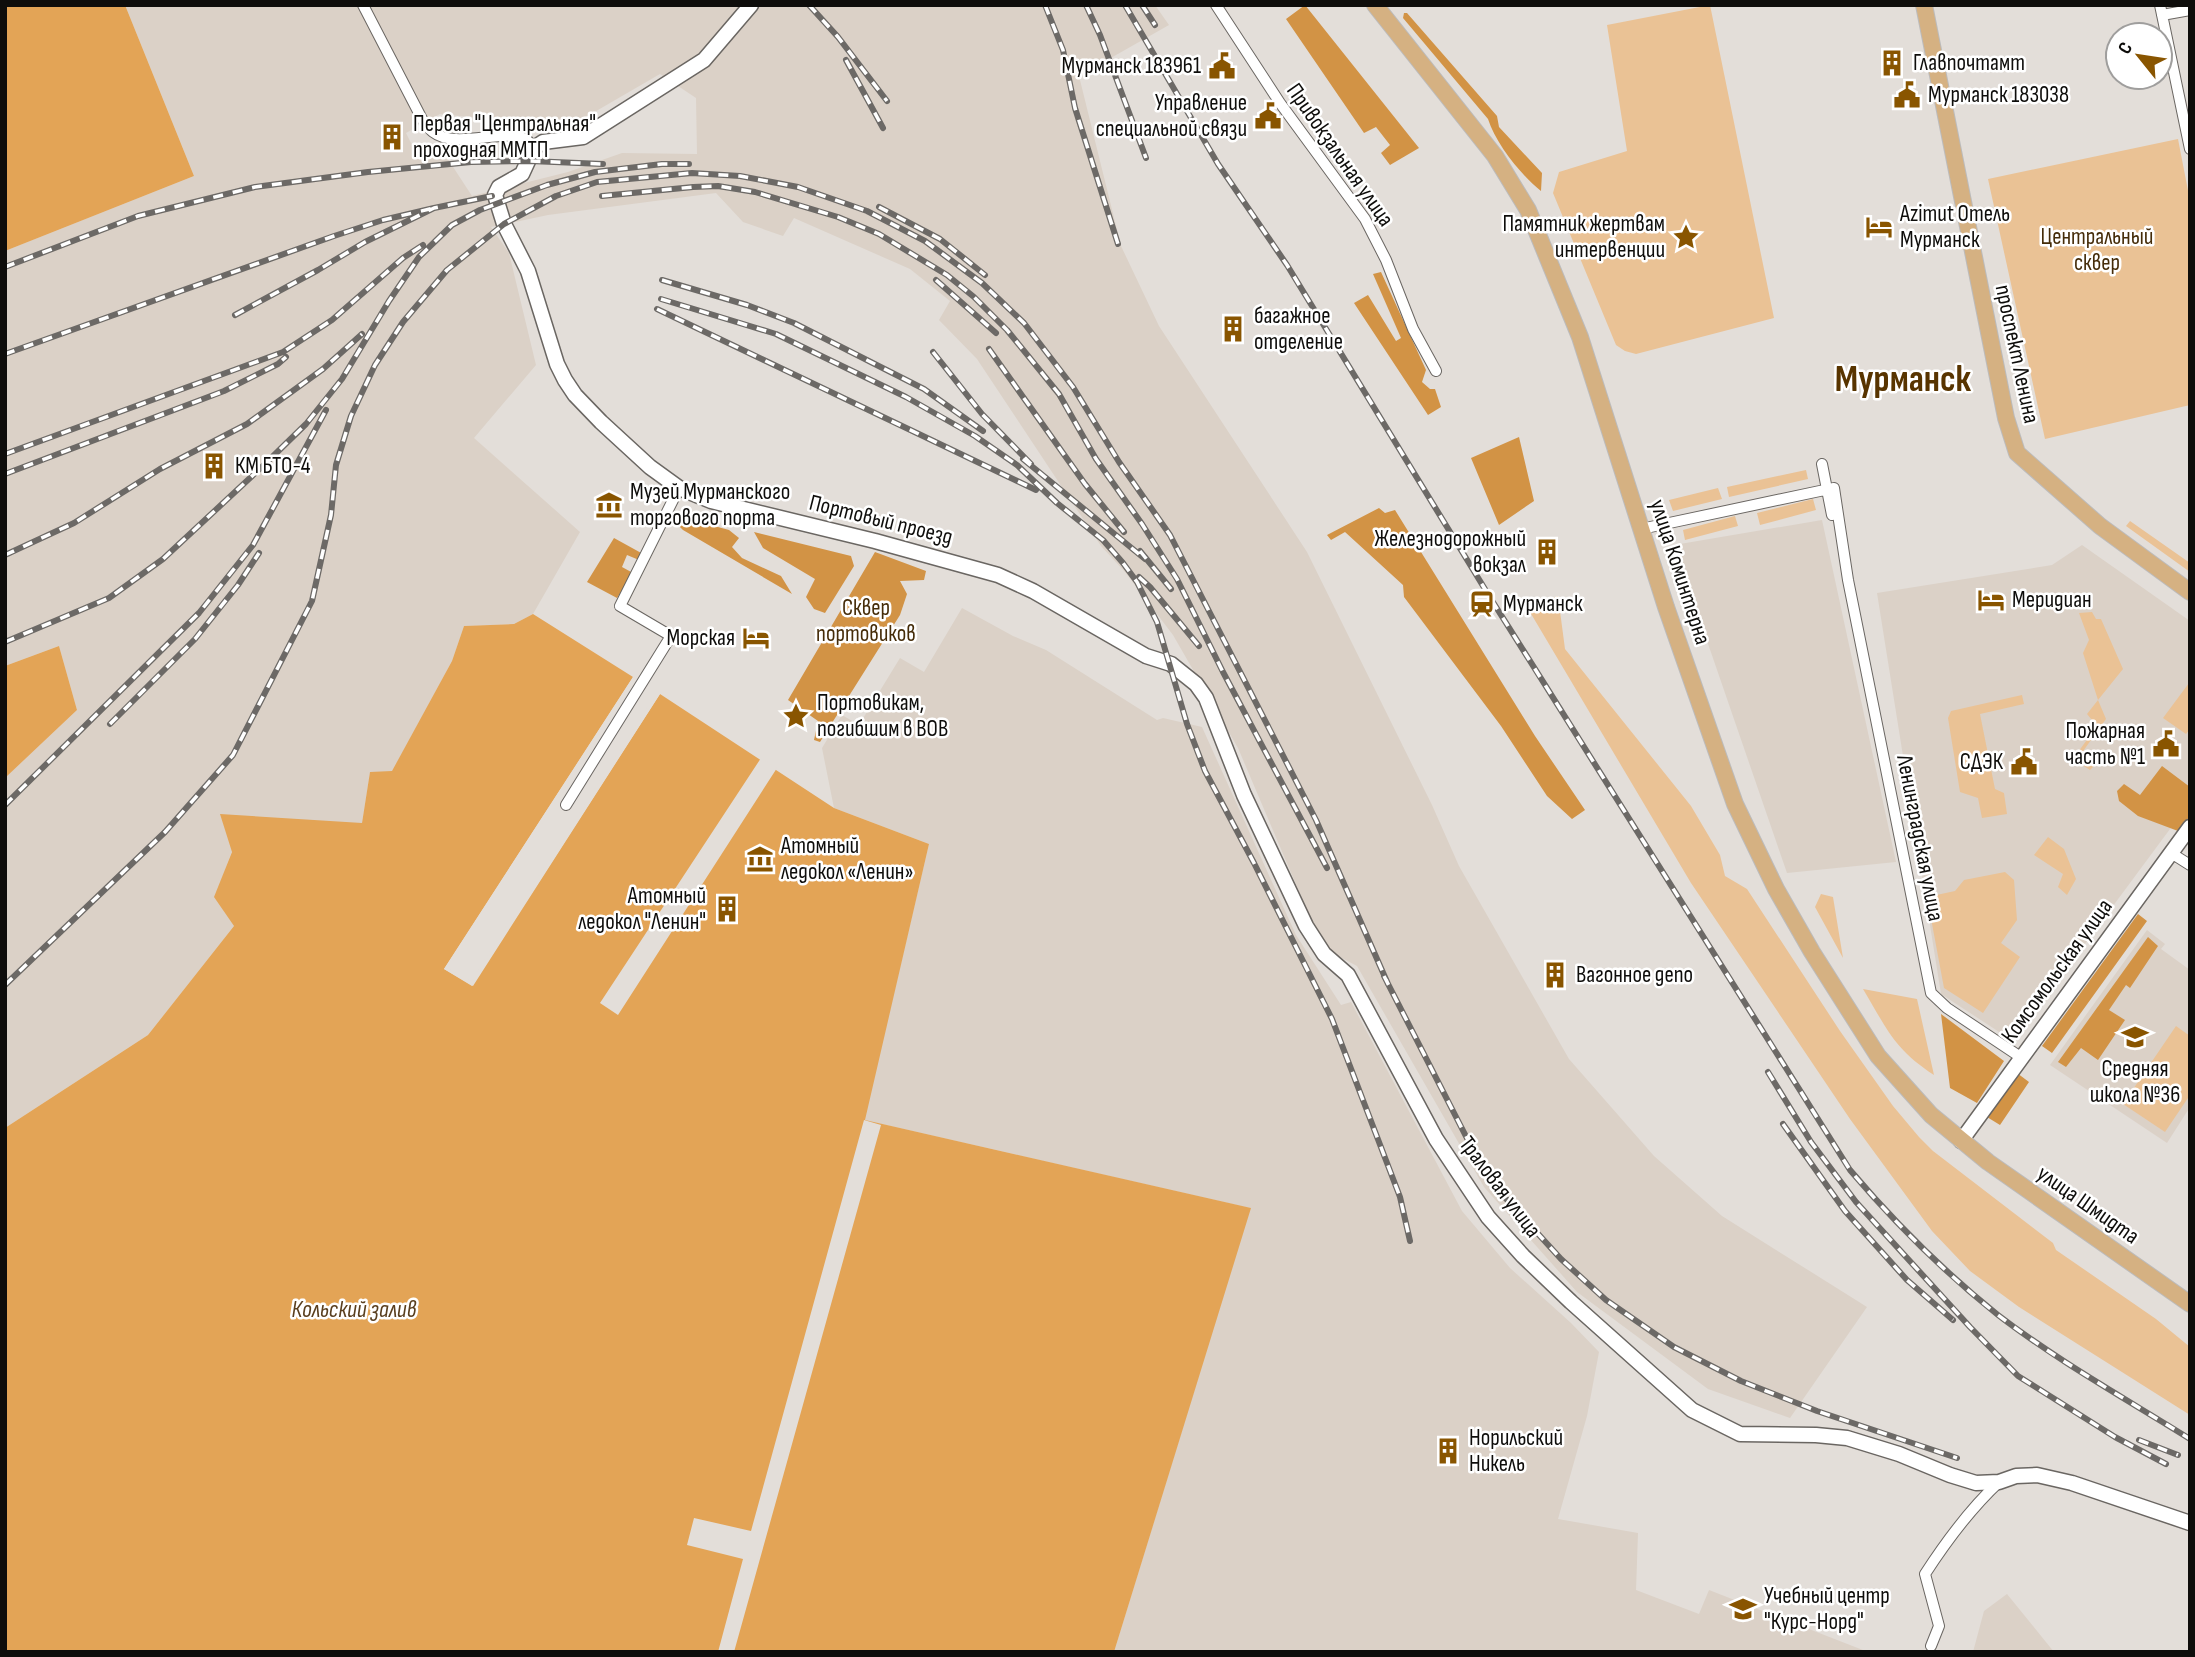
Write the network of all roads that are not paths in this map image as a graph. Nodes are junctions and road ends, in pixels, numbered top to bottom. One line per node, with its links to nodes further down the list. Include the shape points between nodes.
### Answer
1 (363, 5): 8 (street, via 433,132 466,139 513,136)
2 (751, 5): 8 (street, via 704,60 583,137 543,142)
3 (1216, 5): 10 (street, Привокзальная улица, via 1365,219)
4 (1375, 5): 14 (main road, улица Коминтерна, via 1494,156 1528,209 1580,337)
5 (1924, 5): 15 (main road, проспект Ленина, via 2006,418 2017,453 2100,526)
6 (2161, 10): 7 (street); 9 (street)
7 (2190, 10)
8 (534, 148): 12 (street, Портовый проезд, via 522,174 499,187 495,195 528,271 557,364 575,395 601,422)
9 (2190, 149)
10 (1436, 371)
11 (1822, 464): 13 (street, Ленинградская улица)
12 (679, 488): 16 (street, Портовый проезд, via 1014,582 1146,656 1183,671); 17 (street, via 620,606 671,636)
13 (1831, 489): 14 (street); 21 (street, Ленинградская улица, via 1931,993)
14 (1641, 529): 22 (main road, улица Коминтерна, via 1735,804 1776,889 1878,1056)
15 (2190, 592)
16 (1206, 698): 24 (street, Траловая улица, via 1244,795 1306,926 1324,954 1348,975 1436,1139 1488,1217 1523,1256 1692,1410 1740,1434 1847,1438 1956,1478)
17 (566, 805)
18 (2190, 827): 19 (street, Комсомольская улица)
19 (2171, 853): 20 (street); 21 (street, Комсомольская улица)
20 (2190, 865)
21 (2022, 1058): 22 (street, Комсомольская улица)
22 (1961, 1142): 23 (main road, улица Шмидта)
23 (2190, 1304)
24 (1999, 1482): 25 (street, Траловая улица, via 2037,1475); 26 (street, via 1957,1526 1925,1574 1939,1626)
25 (2190, 1523)
26 (1931, 1646)

